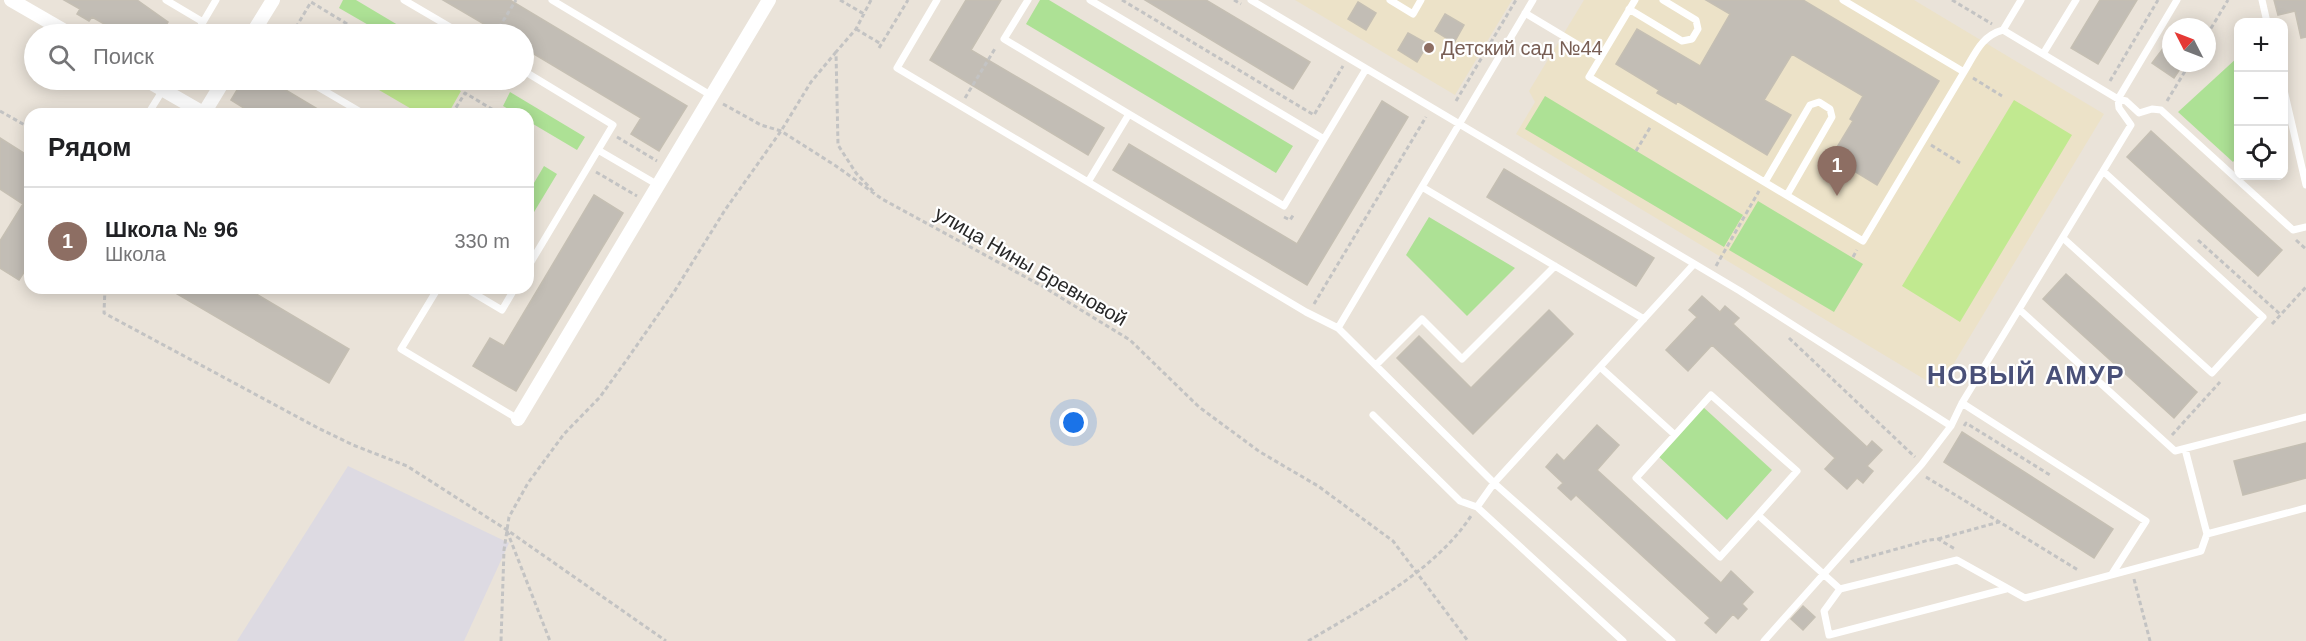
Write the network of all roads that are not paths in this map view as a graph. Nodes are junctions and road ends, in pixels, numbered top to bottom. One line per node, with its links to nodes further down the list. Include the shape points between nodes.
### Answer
1 (11, 0): 26 (street)
2 (166, 0): 25 (lane)
3 (216, 0): 25 (lane)
4 (273, 0): 27 (street)
5 (404, 0): 28 (lane)
6 (552, 0): 39 (lane)
7 (769, 0): 39 (street)
8 (937, 0): 53 (lane, via 897,68)
9 (1028, 0): 47 (lane, via 1004,39)
10 (1090, 0): 50 (lane)
11 (1251, 0): 32 (lane)
12 (1390, 0): 13 (lane, via 1413,14)
13 (1421, 0)
14 (1533, 0): 23 (lane)
15 (1635, 0): 22 (lane)
16 (1663, 0): 22 (lane, via 1696,20 1698,29 1692,39 1682,41)
17 (1843, 0): 33 (lane)
18 (2021, 0): 29 (lane)
19 (2076, 0): 30 (lane)
20 (2177, 0): 40 (lane)
21 (2262, 0): 24 (lane)
22 (1629, 9): 31 (lane)
23 (1526, 13): 31 (lane); 48 (lane)
24 (2266, 18)
25 (203, 22)
26 (53, 24)
27 (258, 24)
28 (445, 24)
29 (2003, 30): 30 (lane); 33 (lane, via 1982,41)
30 (2043, 54): 40 (lane)
31 (1600, 58): 54 (lane, via 1589,76)
32 (1366, 69): 48 (lane); 50 (lane)
33 (1964, 72): 58 (lane, via 1863,241)
34 (534, 78): 51 (lane, via 613,125)
35 (162, 90): 41 (lane)
36 (174, 90): 42 (street)
37 (218, 90): 43 (street)
38 (323, 90): 44 (lane)
39 (712, 96): 55 (street)
40 (2118, 99): 46 (lane); 49 (lane, via 2119,108)
41 (152, 108)
42 (196, 108)
43 (208, 108)
44 (354, 108)
45 (2288, 111): 56 (lane)
46 (2139, 113): 49 (lane); 59 (lane, via 2161,110 2293,230)
47 (1129, 114): 50 (lane, via 1284,206); 53 (lane)
48 (1459, 124): 57 (lane); 62 (lane)
49 (2131, 125): 52 (lane)
50 (1323, 139)
51 (598, 150): 55 (lane); 61 (lane)
52 (2103, 171): 60 (lane); 60 (lane, via 2264,317 2212,374)
53 (1088, 182): 69 (lane)
54 (1765, 182): 58 (lane); 58 (lane, via 1810,105 1820,102 1830,109 1832,117)
55 (658, 185): 75 (street)
56 (2306, 185)
57 (1422, 187): 63 (lane); 69 (lane)
58 (1787, 195)
59 (2306, 227)
60 (2063, 238): 67 (lane)
61 (534, 257)
62 (1694, 264): 68 (lane); 76 (lane)
63 (1555, 266): 68 (lane); 70 (lane, via 1462,359 1422,319)
64 (434, 294): 75 (lane, via 401,349)
65 (475, 294): 66 (lane, via 502,310)
66 (511, 294)
67 (2020, 310): 72 (lane); 78 (lane, via 2175,451)
68 (1644, 319): 71 (lane)
69 (1338, 328): 70 (lane)
70 (1376, 365): 79 (lane)
71 (1600, 367): 77 (lane); 79 (lane)
72 (1962, 403): 76 (lane); 84 (lane, via 2146,521)
73 (1373, 416): 80 (lane, via 1460,501)
74 (2306, 417): 78 (lane)
75 (518, 419)
76 (1951, 426): 85 (lane)
77 (1675, 435): 82 (lane, via 1711,395 1797,471); 82 (lane, via 1636,478 1720,557)
78 (2185, 448): 83 (lane)
79 (1494, 483): 80 (lane); 89 (lane)
80 (1477, 507): 88 (lane)
81 (2306, 508): 83 (lane)
82 (1758, 515): 85 (lane)
83 (2207, 534): 84 (lane, via 2201,551)
84 (2112, 574): 86 (lane, via 2025,598)
85 (1823, 575): 87 (lane); 90 (lane)
86 (2006, 589): 87 (lane, via 1957,560); 87 (lane, via 1829,635 1824,611)
87 (1840, 590)
88 (1623, 641)
89 (1672, 641)
90 (1764, 641)

